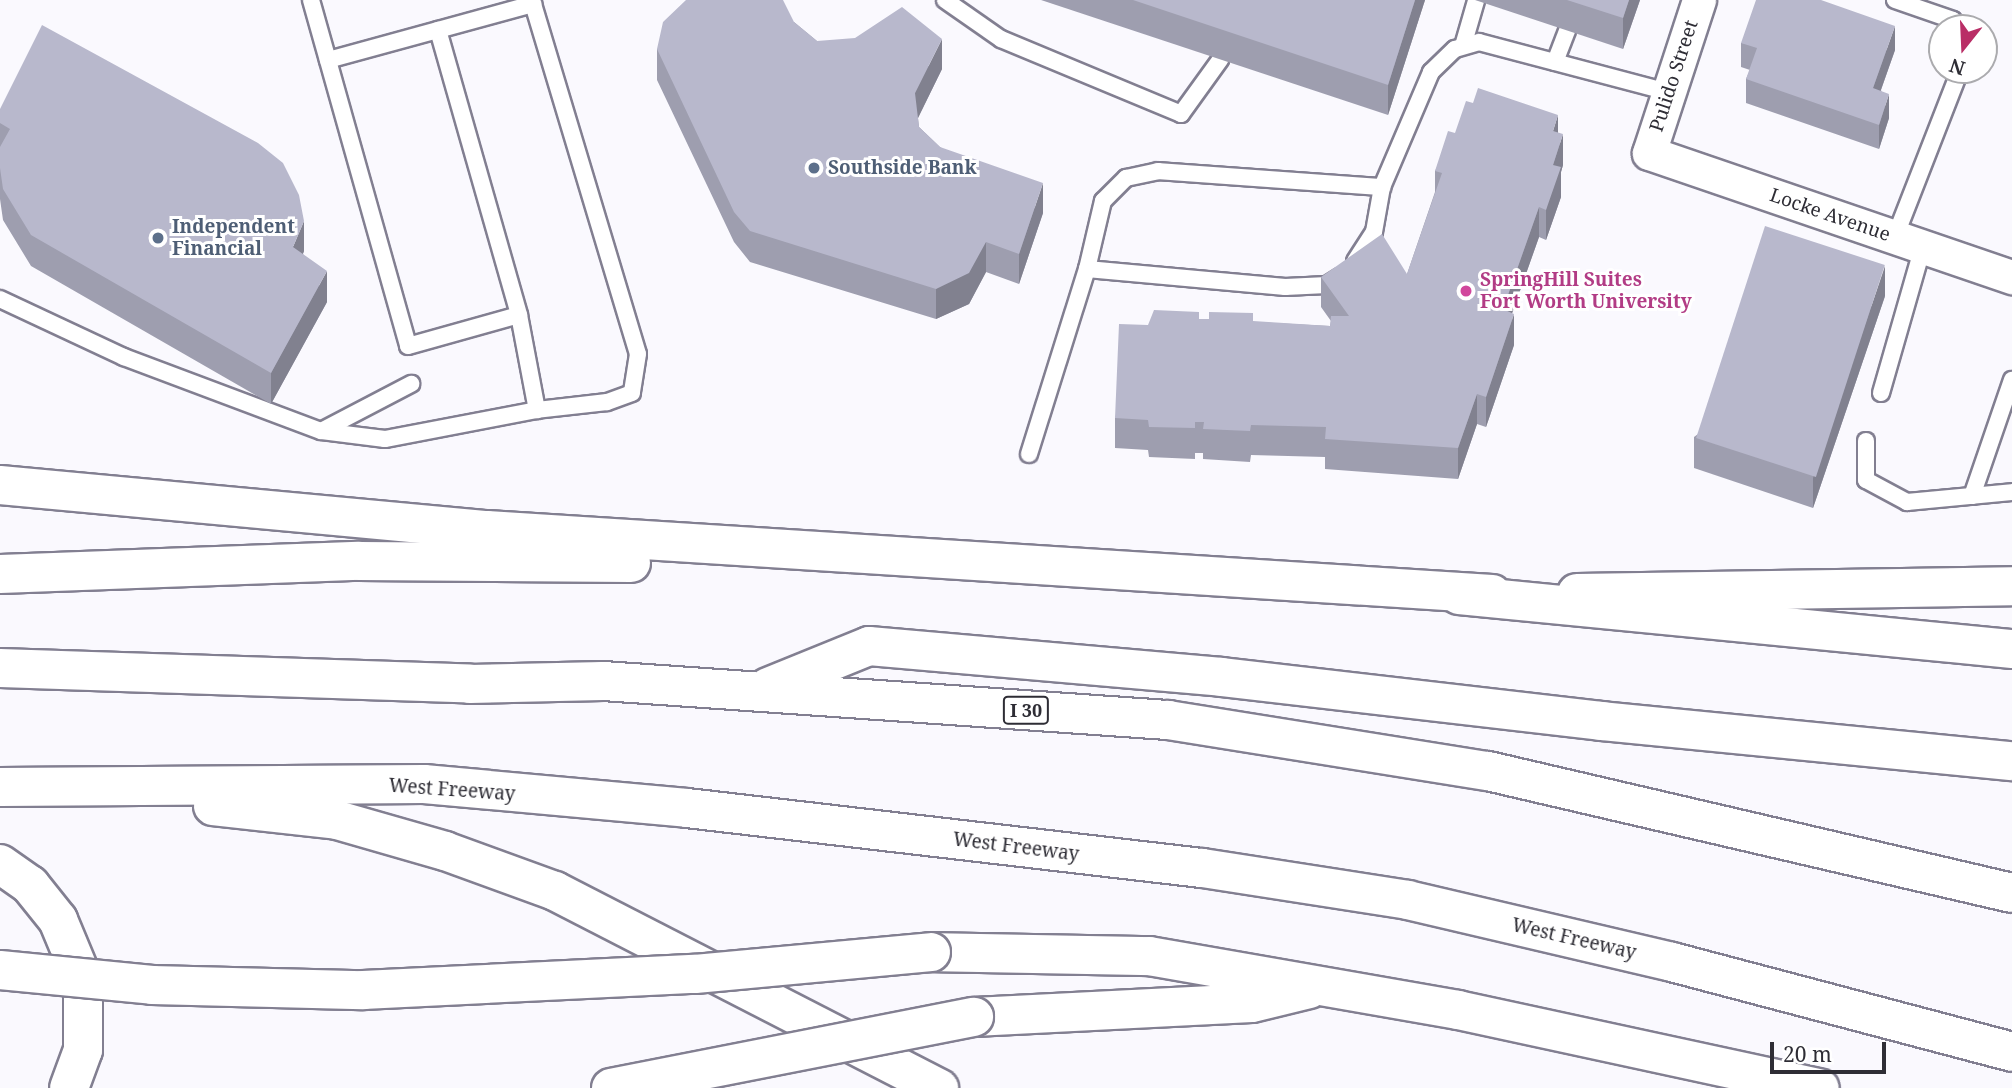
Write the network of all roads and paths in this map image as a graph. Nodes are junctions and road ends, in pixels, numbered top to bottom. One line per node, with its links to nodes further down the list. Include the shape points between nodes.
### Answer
1 (311, 0): 10 (lane)
2 (946, 0): 11 (lane, via 1001,39 1181,114)
3 (1699, 0): 14 (street, Pulido Street)
4 (1895, 0): 6 (lane)
5 (1476, 1): 9 (lane)
6 (1936, 14)
7 (439, 30): 10 (lane); 21 (lane); 25 (lane, via 533,4 638,354 632,393)
8 (1567, 30): 12 (lane)
9 (1463, 47): 12 (lane, via 1479,42); 16 (lane, via 1431,72)
10 (328, 60): 21 (lane, via 408,346)
11 (1220, 60)
12 (1555, 62): 14 (lane)
13 (1956, 84): 17 (lane)
14 (1668, 92): 15 (street, Pulido Street)
15 (1649, 153): 17 (street, Locke Avenue)
16 (1382, 187): 18 (lane, via 1374,232 1350,270 1327,285 1285,287); 18 (lane, via 1158,170 1126,178 1103,201)
17 (1909, 242): 19 (street, Locke Avenue); 24 (lane)
18 (1087, 269): 28 (lane)
19 (2012, 277)
20 (0, 299): 26 (lane, via 124,357)
21 (519, 315): 25 (lane)
22 (2012, 380): 31 (lane)
23 (411, 384): 26 (lane)
24 (1881, 393)
25 (537, 410): 26 (lane, via 384,439)
26 (321, 431)
27 (1866, 441): 31 (lane, via 1866,480 1908,502)
28 (1029, 454)
29 (0, 485): 33 (main road, via 487,530)
30 (2012, 492): 31 (lane)
31 (1972, 496)
32 (0, 574): 33 (main road, via 449,561)
33 (1162, 575): 35 (main road)
34 (2012, 586): 35 (main road)
35 (1459, 595): 36 (main road)
36 (2012, 649)
37 (0, 668): 38 (main road, I 30, via 470,684 603,681)
38 (760, 690): 39 (main road, via 869,646 1222,677 1601,721); 42 (main road, I 30, via 1168,720 1488,771)
39 (2012, 761)
40 (17, 787): 45 (main road, West Freeway, via 424,784 701,810 1202,868 1408,900 1699,968); 48 (main road, via 337,820 445,851 555,891)
41 (0, 864): 46 (main road, via 30,885 58,920 83,980 83,1049)
42 (2012, 894)
43 (0, 971): 44 (main road, bridge, via 152,985 363,990 695,974 931,951 1149,956)
44 (1324, 985): 47 (main road, bridge, via 1252,1003 974,1017); 49 (main road)
45 (2012, 1052)
46 (69, 1088)
47 (611, 1088)
48 (939, 1088)
49 (1820, 1088)

